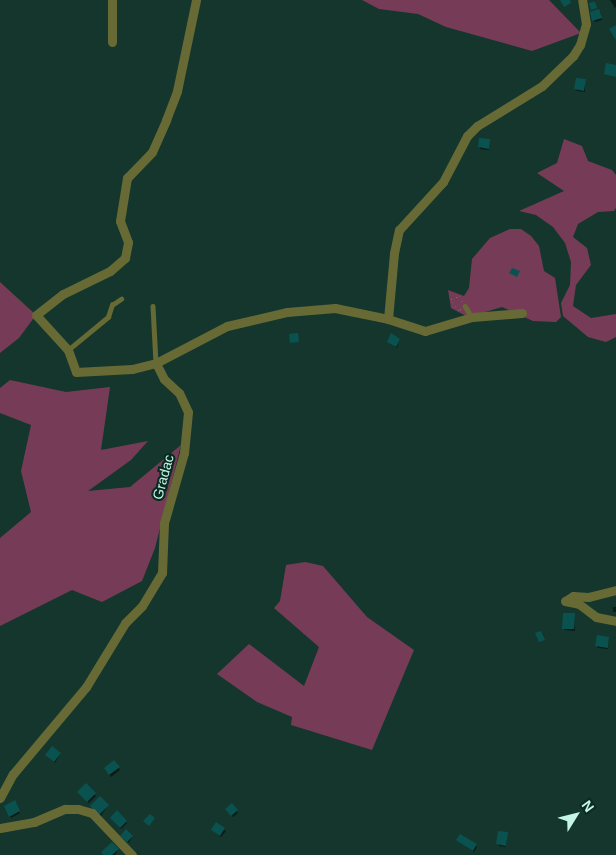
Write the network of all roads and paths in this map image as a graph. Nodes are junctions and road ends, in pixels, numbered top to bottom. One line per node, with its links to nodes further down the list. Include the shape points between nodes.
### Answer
1 (112, 0): 4 (street)
2 (196, 0): 11 (street, via 177,91 166,120 152,152 127,178 120,221 128,242 125,258 110,271 63,294 36,315)
3 (582, 0): 10 (street, via 586,24 580,46 573,56 536,91 472,131 442,182 399,230)
4 (112, 42)
5 (120, 299): 11 (lane, via 112,305 108,317)
6 (153, 306): 12 (lane)
7 (465, 306): 7 (path, via 459,296 451,299 459,310); 9 (lane)
8 (522, 313): 9 (street)
9 (472, 317): 10 (street, via 425,331)
10 (388, 319): 12 (street, via 335,308 287,312 227,326)
11 (68, 350): 12 (street, via 76,372 132,369)
12 (156, 364): 15 (street, Gradac, via 164,379 179,393 188,412 184,453 164,523 162,573 142,606 125,622 86,687 13,774)
13 (616, 590): 14 (street, via 588,598 572,596 566,601 579,604 596,617)
14 (616, 621)
15 (0, 798)
16 (0, 828): 17 (street, via 34,822 65,809 78,809 92,813)
17 (132, 855)

